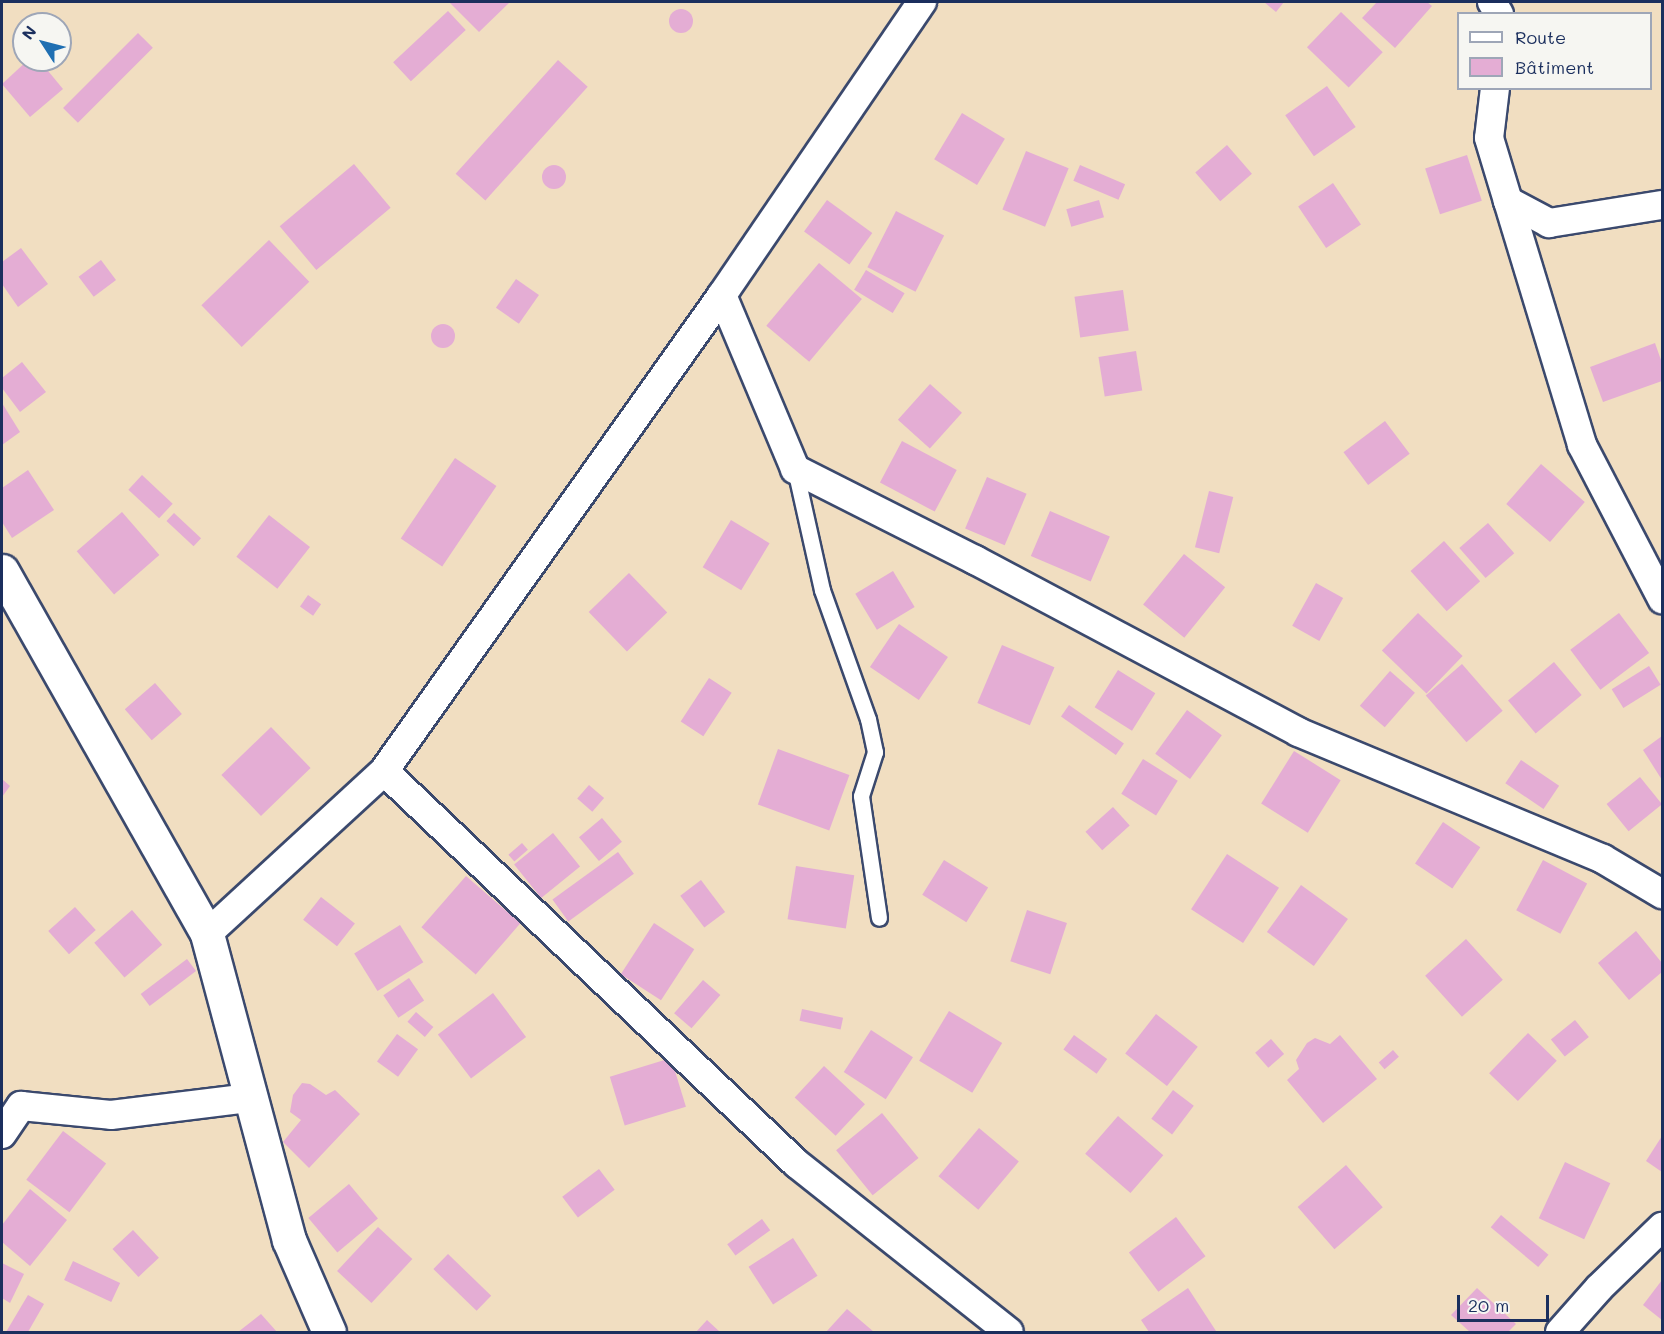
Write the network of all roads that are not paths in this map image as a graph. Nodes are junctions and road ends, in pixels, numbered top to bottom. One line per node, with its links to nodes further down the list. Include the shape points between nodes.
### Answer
1 (922, 2): 5 (street)
2 (1495, 90): 3 (street, via 1489,138)
3 (1508, 201): 4 (street, via 1549,223); 8 (street, via 1582,445)
4 (1662, 205)
5 (722, 295): 6 (street); 9 (street)
6 (795, 469): 10 (street, via 1299,732 1603,860); 11 (lane, via 822,590 868,719 875,752 861,796)
7 (2, 571): 12 (street)
8 (1662, 599)
9 (384, 771): 12 (street); 17 (street, via 797,1164)
10 (1662, 894)
11 (879, 918)
12 (207, 934): 13 (street)
13 (250, 1098): 14 (street, via 111,1114 21,1106); 16 (street, via 289,1240)
14 (2, 1134)
15 (1662, 1227): 18 (street)
16 (329, 1332)
17 (1009, 1332)
18 (1560, 1332)

